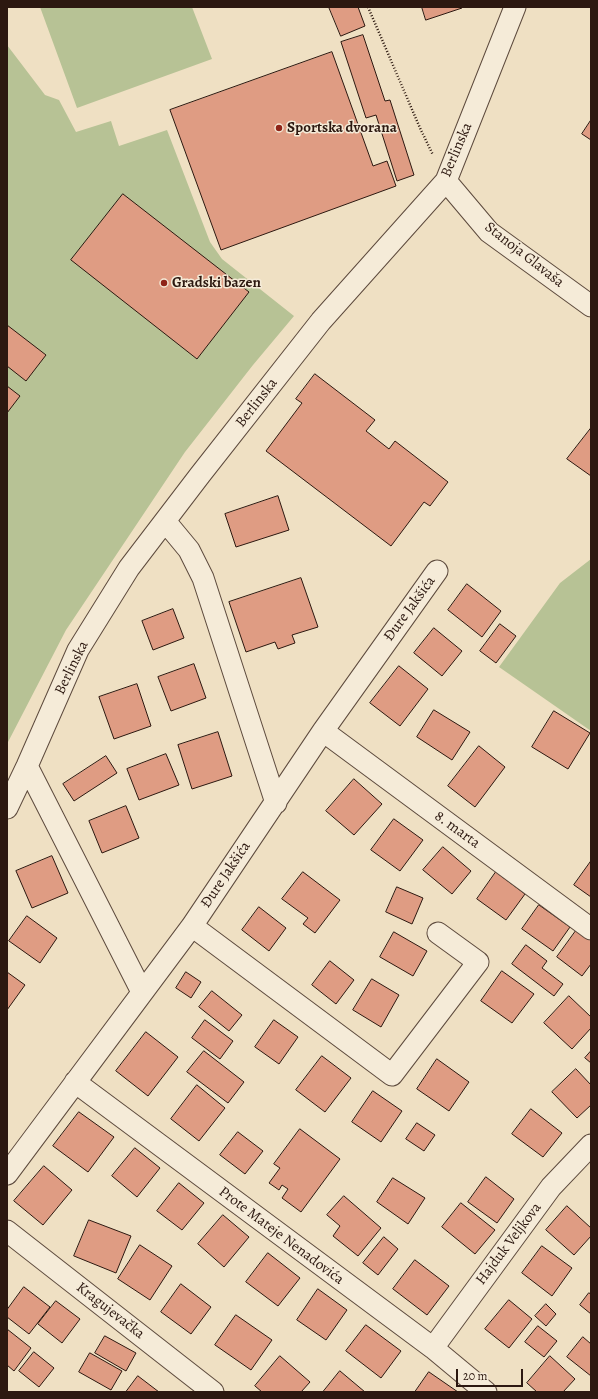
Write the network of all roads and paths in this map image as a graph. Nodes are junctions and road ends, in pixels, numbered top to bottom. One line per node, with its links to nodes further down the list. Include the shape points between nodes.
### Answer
1 (368, 7): 3 (path, via 420,128)
2 (515, 7): 3 (street, Berlinska)
3 (446, 181): 4 (street, Stanoja Glavaša, via 489,232); 5 (street, Berlinska, via 321,321)
4 (591, 306)
5 (165, 521): 8 (street, Berlinska, via 129,568 78,650); 9 (street, via 190,550 203,578)
6 (437, 571): 7 (street, Đure Jakšića)
7 (323, 731): 9 (street, Đure Jakšića); 12 (street, 8. marta)
8 (27, 766): 10 (street, Berlinska); 14 (street)
9 (276, 802): 11 (street, Đure Jakšića)
10 (7, 808)
11 (192, 926): 13 (street, via 392,1075 478,962); 14 (street, Đure Jakšića)
12 (591, 929)
13 (438, 933)
14 (142, 992): 15 (street, Đure Jakšića)
15 (75, 1082): 17 (street, Đure Jakšića); 19 (street, Prote Mateje Nenadovića)
16 (591, 1145): 19 (street, Hajduk Veljkova, via 551,1187)
17 (7, 1174)
18 (7, 1230): 20 (street, Kragujevačka)
19 (433, 1348): 21 (street, Prote Mateje Nenadovića)
20 (213, 1392)
21 (486, 1392)

